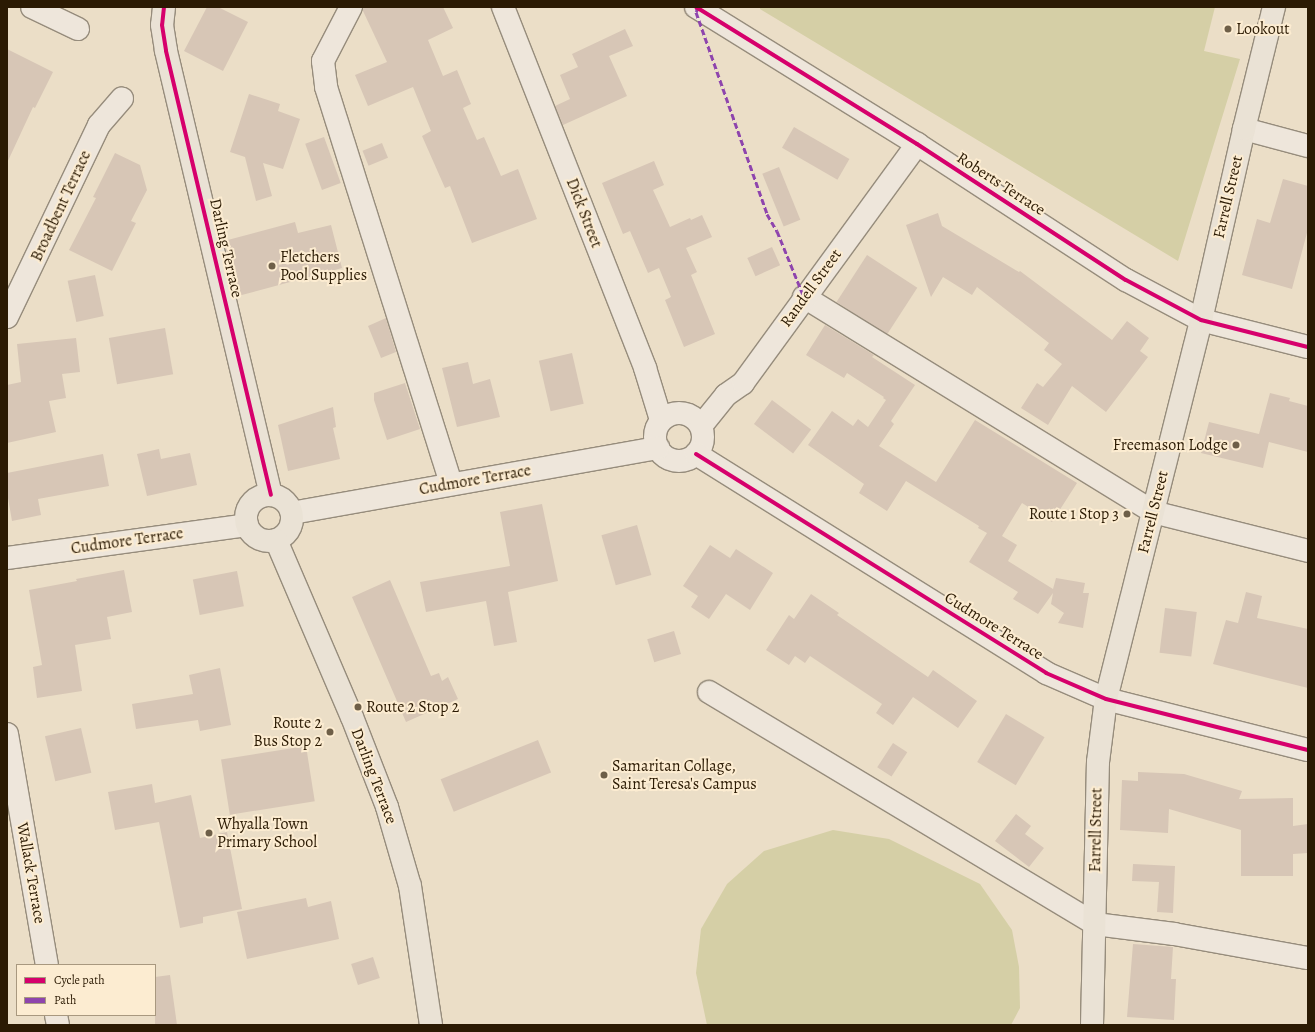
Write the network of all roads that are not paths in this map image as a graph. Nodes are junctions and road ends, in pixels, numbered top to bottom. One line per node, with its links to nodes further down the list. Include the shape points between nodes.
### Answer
1 (32, 7): 7 (street)
2 (164, 7): 21 (main road, Darling Terrace, via 162,25 166,51)
3 (351, 7): 20 (street, via 323,61 326,86)
4 (503, 7): 16 (street, Dick Street, via 645,368)
5 (696, 7): 10 (street, Roberts Terrace)
6 (1274, 7): 9 (main road, Farrell Street)
7 (78, 29)
8 (122, 99): 13 (street, Broadbent Terrace, via 99,125)
9 (1244, 129): 11 (street); 14 (main road, Farrell Street)
10 (917, 144): 12 (street, Randell Street); 14 (street, Roberts Terrace, via 1126,280)
11 (1308, 146)
12 (804, 297): 17 (street, Randell Street, via 743,383 726,395); 22 (street)
13 (7, 318)
14 (1201, 320): 15 (street, Roberts Terrace); 22 (main road, Farrell Street)
15 (1308, 348)
16 (661, 420): 17 (street, via 683,413); 18 (street, via 655,434)
17 (701, 426): 19 (street, via 703,440)
18 (658, 448): 19 (street, via 669,458 676,460 683,460); 20 (street, Cudmore Terrace)
19 (696, 454): 29 (street, Cudmore Terrace, via 1046,673)
20 (452, 484): 23 (street, Cudmore Terrace)
21 (271, 495): 23 (main road, via 284,500); 24 (main road, via 257,498 251,503)
22 (1153, 512): 26 (street); 29 (main road, Farrell Street)
23 (292, 513): 25 (main road, via 287,532)
24 (247, 525): 25 (main road, via 250,531 262,540); 27 (street, Cudmore Terrace)
25 (276, 540): 35 (main road, Darling Terrace, via 352,717 387,807 410,886)
26 (1308, 551)
27 (7, 558)
28 (709, 692): 32 (street)
29 (1106, 699): 31 (street, Cudmore Terrace); 32 (main road, Farrell Street, via 1098,762)
30 (7, 734): 34 (street, Wallack Terrace)
31 (1308, 750)
32 (1095, 924): 33 (street, via 1174,934); 36 (main road, Farrell Street)
33 (1308, 958)
34 (47, 964)
35 (431, 1025)
36 (1092, 1025)

